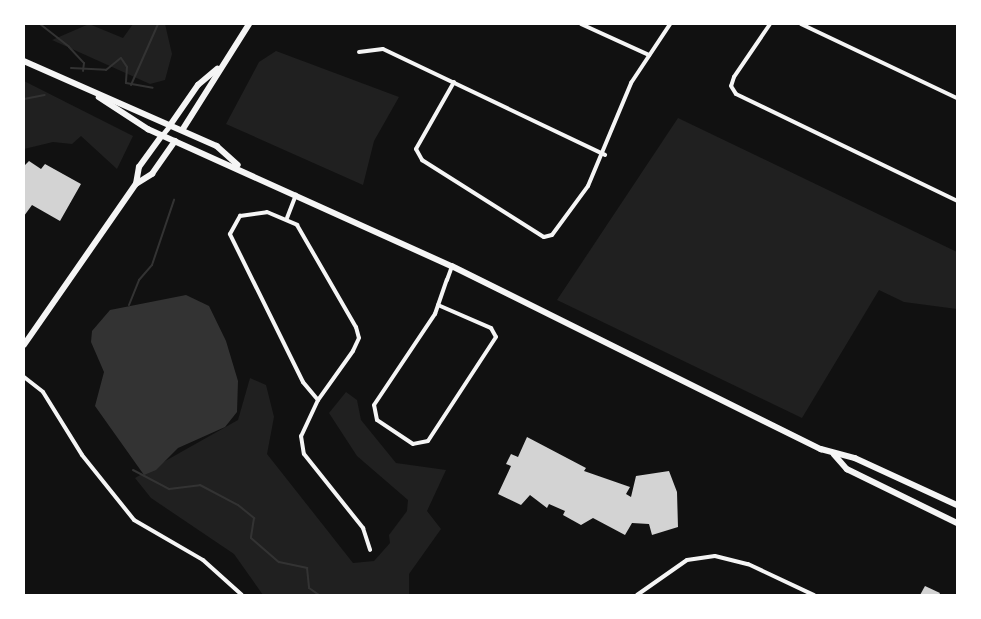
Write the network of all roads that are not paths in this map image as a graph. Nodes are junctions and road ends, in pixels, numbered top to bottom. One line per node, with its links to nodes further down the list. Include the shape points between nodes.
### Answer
1 (249, 24): 9 (main road)
2 (581, 24): 7 (street)
3 (670, 24): 7 (street)
4 (770, 24): 21 (street, via 734,77 731,86 736,94)
5 (801, 24): 12 (street)
6 (359, 52): 10 (street, via 383,49)
7 (649, 55): 17 (street, via 626,95)
8 (24, 61): 11 (main road)
9 (219, 67): 13 (main road, via 198,85); 14 (main road, via 208,94)
10 (454, 82): 17 (street); 17 (street, via 416,149 422,160 544,237 552,235)
11 (99, 97): 13 (main road, via 130,105); 15 (main road, via 126,117)
12 (957, 98)
13 (170, 124): 14 (main road); 15 (main road)
14 (183, 130): 16 (main road); 18 (main road, via 217,146)
15 (162, 135): 16 (main road); 19 (main road, via 140,167)
16 (175, 141): 18 (main road); 19 (main road, via 152,174)
17 (605, 154)
18 (240, 167): 20 (main road)
19 (136, 184): 25 (main road)
20 (297, 193): 22 (street); 23 (main road)
21 (957, 201)
22 (287, 218): 27 (street, via 307,236 359,338 348,360); 27 (street, via 267,212 246,214 234,221 230,234 303,382)
23 (452, 266): 24 (street); 28 (main road)
24 (438, 305): 24 (street, via 374,405 377,420 413,444 428,441 496,336 491,328)
25 (24, 345)
26 (24, 378): 32 (street, via 43,392 82,455 134,520 203,560)
27 (318, 400): 31 (street, via 302,428 304,454 363,528)
28 (834, 454): 29 (main road, via 856,458); 30 (main road, via 847,469)
29 (957, 505)
30 (957, 522)
31 (370, 550)
32 (242, 595)
33 (637, 595): 34 (street, via 687,560 715,556 748,564)
34 (814, 595)

